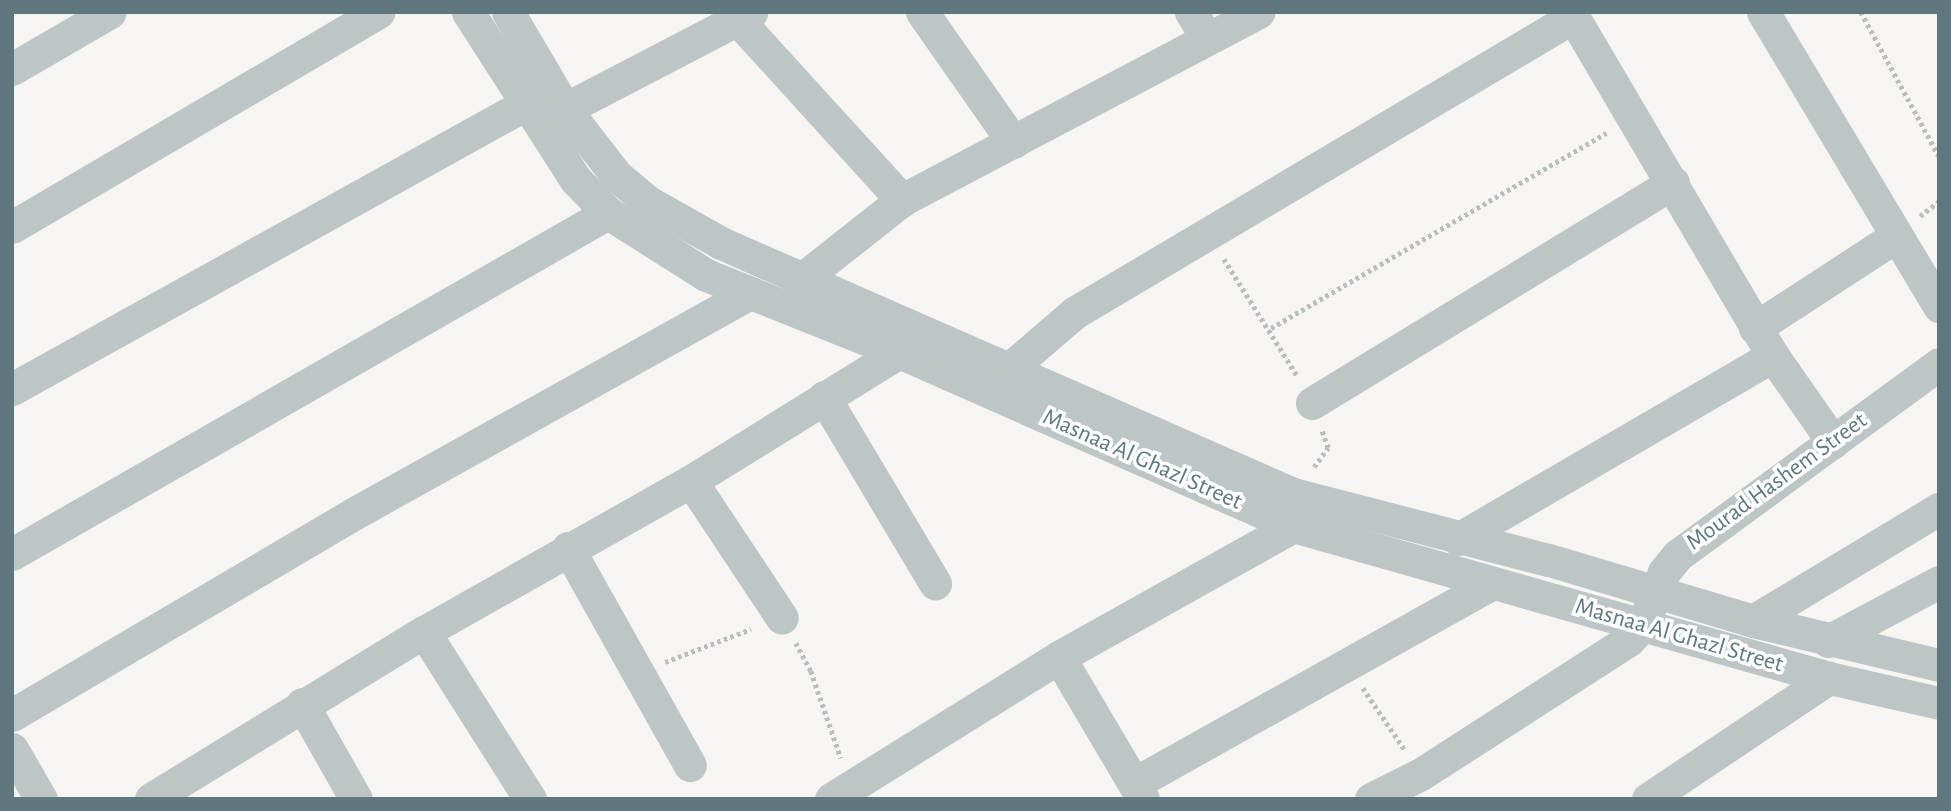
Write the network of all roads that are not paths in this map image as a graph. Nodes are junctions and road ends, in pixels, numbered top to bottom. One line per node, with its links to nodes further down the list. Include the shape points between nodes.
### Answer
1 (110, 12): 11 (street)
2 (379, 12): 18 (street)
3 (468, 12): 12 (street, Masnaa Al Ghazl Street)
4 (508, 12): 13 (street, Masnaa Al Ghazl Street)
5 (922, 12): 14 (street)
6 (1258, 12): 10 (street)
7 (1763, 12): 19 (street)
8 (1572, 15): 15 (street); 27 (street, via 1074,313)
9 (745, 16): 13 (street); 16 (street)
10 (1199, 26): 14 (street)
11 (12, 69)
12 (524, 105): 17 (street, Masnaa Al Ghazl Street, via 576,180); 28 (street)
13 (565, 109): 20 (street, Masnaa Al Ghazl Street, via 598,154 648,202 683,225)
14 (1013, 142): 16 (street)
15 (1673, 183): 23 (street); 30 (street)
16 (902, 200): 20 (street)
17 (608, 213): 21 (street, Masnaa Al Ghazl Street, via 695,268); 37 (street)
18 (12, 227)
19 (1896, 236): 22 (street); 23 (street)
20 (802, 279): 27 (street, Masnaa Al Ghazl Street)
21 (750, 294): 24 (street, Masnaa Al Ghazl Street); 52 (street, via 355,513)
22 (1939, 306)
23 (1755, 328): 25 (street)
24 (899, 352): 29 (street); 34 (street, Masnaa Al Ghazl Street)
25 (1773, 356): 31 (street); 35 (street)
26 (1939, 364): 31 (street, Mourad Hashem Street)
27 (1009, 369): 34 (street, Masnaa Al Ghazl Street)
28 (12, 389)
29 (824, 397): 32 (street); 39 (street)
30 (1312, 403)
31 (1833, 442): 41 (street, Mourad Hashem Street, via 1678,555)
32 (691, 481): 36 (street); 42 (street)
33 (1939, 509): 43 (street)
34 (1293, 510): 35 (street, Masnaa Al Ghazl Street); 40 (street, Masnaa Al Ghazl Street); 47 (street)
35 (1458, 539): 41 (street, Masnaa Al Ghazl Street)
36 (568, 548): 45 (street); 54 (street)
37 (12, 554)
38 (1939, 582): 46 (street)
39 (935, 583)
40 (1491, 584): 44 (street, Masnaa Al Ghazl Street); 57 (street, via 1346,664)
41 (1656, 592): 43 (street, Masnaa Al Ghazl Street); 44 (street, Mourad Hashem Street)
42 (782, 618)
43 (1753, 621): 46 (street, Masnaa Al Ghazl Street)
44 (1643, 624): 49 (street, Masnaa Al Ghazl Street); 62 (street, via 1615,651 1421,774)
45 (424, 632): 51 (street); 61 (street)
46 (1828, 641): 48 (street, Masnaa Al Ghazl Street)
47 (1059, 657): 56 (street); 57 (street)
48 (1939, 665)
49 (1829, 678): 50 (street, Masnaa Al Ghazl Street); 63 (street)
50 (1939, 703)
51 (302, 704): 55 (street); 60 (street)
52 (12, 715)
53 (12, 749): 58 (street)
54 (690, 765)
55 (191, 788): 59 (street)
56 (840, 791)
57 (1139, 791)
58 (41, 799)
59 (151, 799)
60 (356, 799)
61 (530, 799)
62 (1371, 799)
63 (1648, 799)

